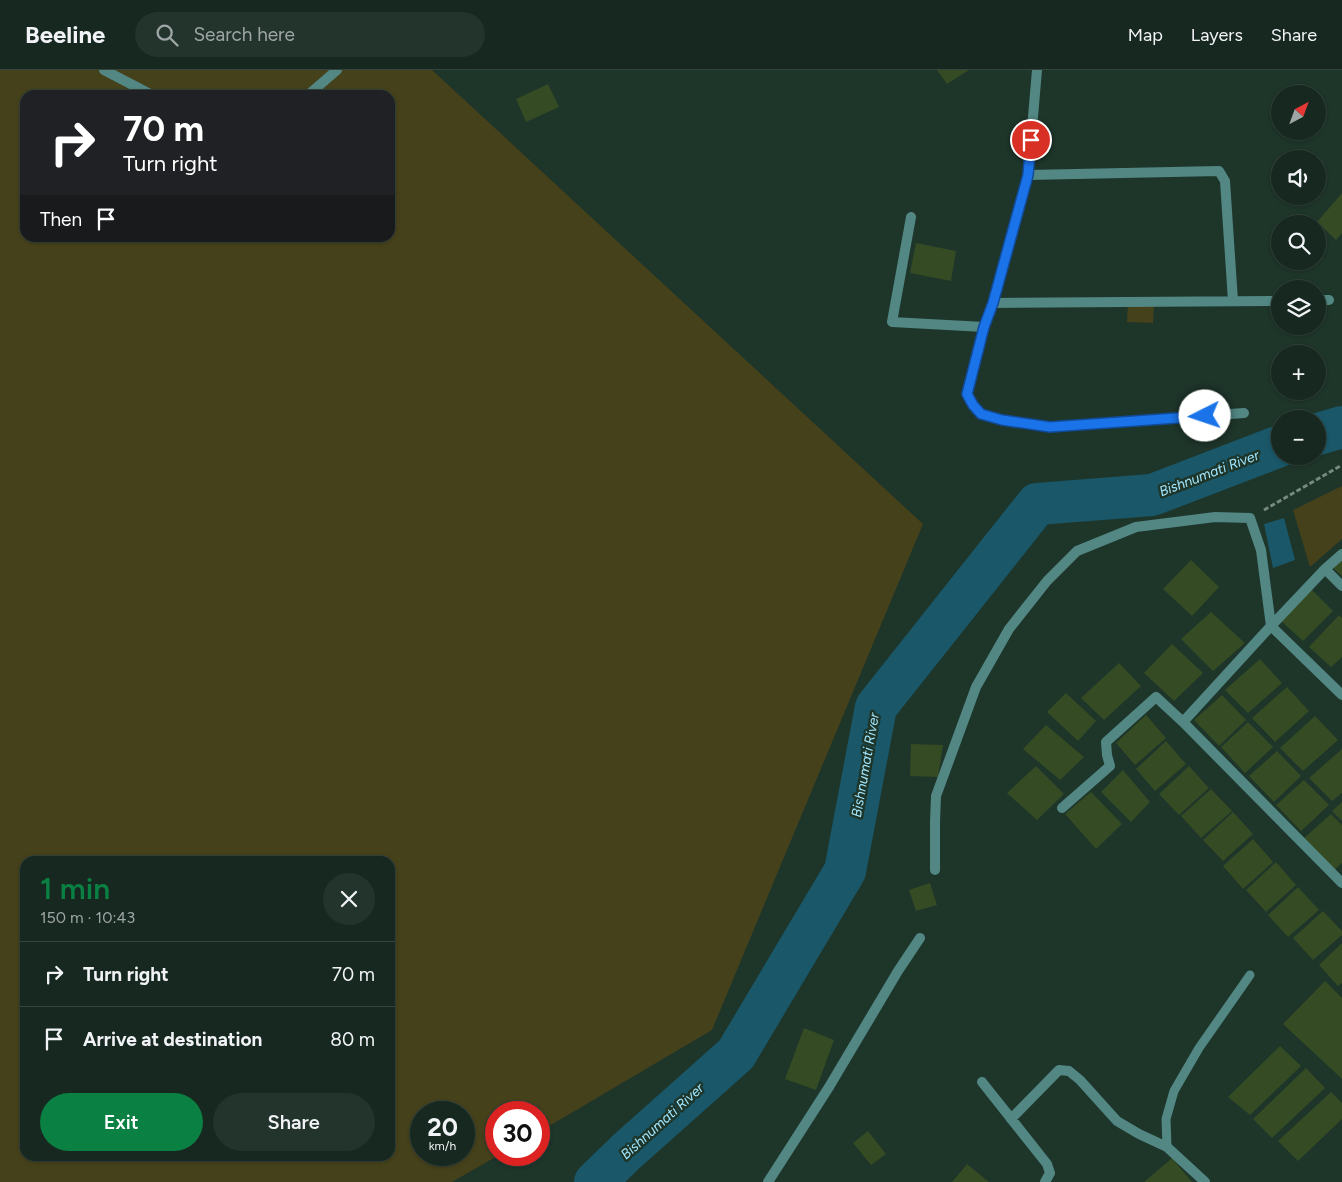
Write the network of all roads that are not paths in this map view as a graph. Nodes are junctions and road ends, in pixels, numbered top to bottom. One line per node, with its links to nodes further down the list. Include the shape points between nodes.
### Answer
1 (104, 70): 4 (street)
2 (337, 70): 5 (street)
3 (1037, 70): 6 (street)
4 (142, 90)
5 (314, 90)
6 (1028, 175): 8 (street, via 1219,171 1225,181); 10 (street)
7 (911, 217): 11 (street, via 892,322)
8 (1233, 301): 9 (street); 10 (street)
9 (1271, 301)
10 (993, 303): 11 (street)
11 (984, 327): 12 (street, via 967,394 981,414 1050,427)
12 (1244, 413)
13 (1342, 554): 14 (street)
14 (1325, 569): 15 (street); 16 (street)
15 (1342, 586)
16 (1270, 626): 17 (street); 18 (street); 20 (street, via 1261,550 1250,518 1214,517 1136,527 1077,551 1046,581 1009,630 976,687 936,796)
17 (1342, 695)
18 (1183, 722): 19 (street, via 1156,697 1106,742 1110,766); 21 (street)
19 (1062, 808)
20 (935, 870)
21 (1342, 883)
22 (920, 938): 27 (street)
23 (1250, 975): 26 (lane, via 1199,1048 1174,1091 1166,1120)
24 (982, 1082): 25 (street)
25 (1011, 1119): 26 (street, via 1059,1070 1069,1071 1117,1121); 28 (street, via 1047,1164 1050,1173)
26 (1168, 1147): 29 (street)
27 (768, 1182)
28 (1046, 1182)
29 (1205, 1182)

